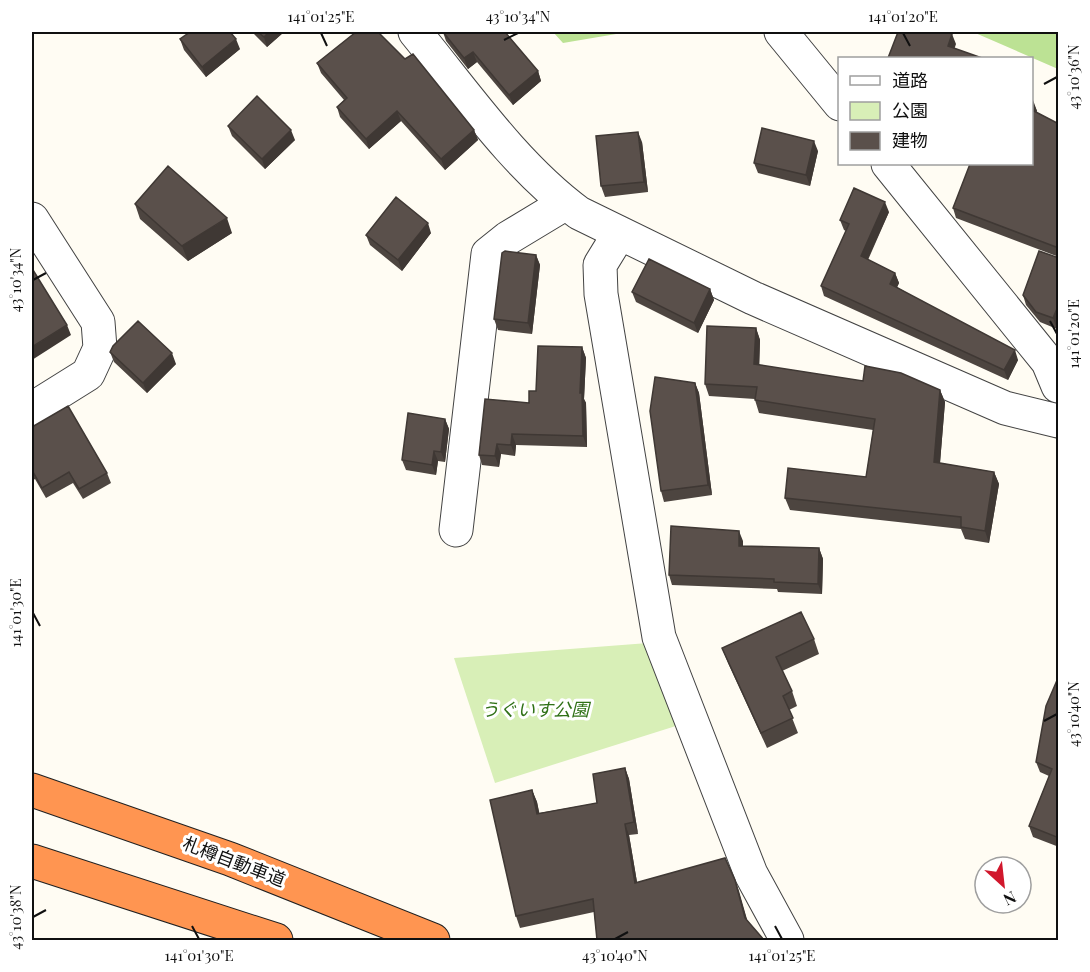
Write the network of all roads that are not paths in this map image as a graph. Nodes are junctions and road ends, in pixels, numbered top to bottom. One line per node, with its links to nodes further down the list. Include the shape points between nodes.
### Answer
1 (415, 32): 5 (street, via 513,152)
2 (781, 32): 3 (street)
3 (838, 102)
4 (889, 165): 8 (street, via 1048,362)
5 (566, 203): 7 (street); 11 (street, via 488,254)
6 (32, 219): 9 (street, via 98,322 100,348 88,374)
7 (619, 234): 10 (street, via 753,298 1005,408); 16 (street, via 600,265 601,294 659,637 751,874)
8 (1059, 386)
9 (32, 409)
10 (1059, 421)
11 (456, 530)
12 (32, 790): 15 (highway, 札樽自動車道, via 230,859)
13 (32, 861): 14 (highway)
14 (276, 940)
15 (433, 940)
16 (787, 940)

